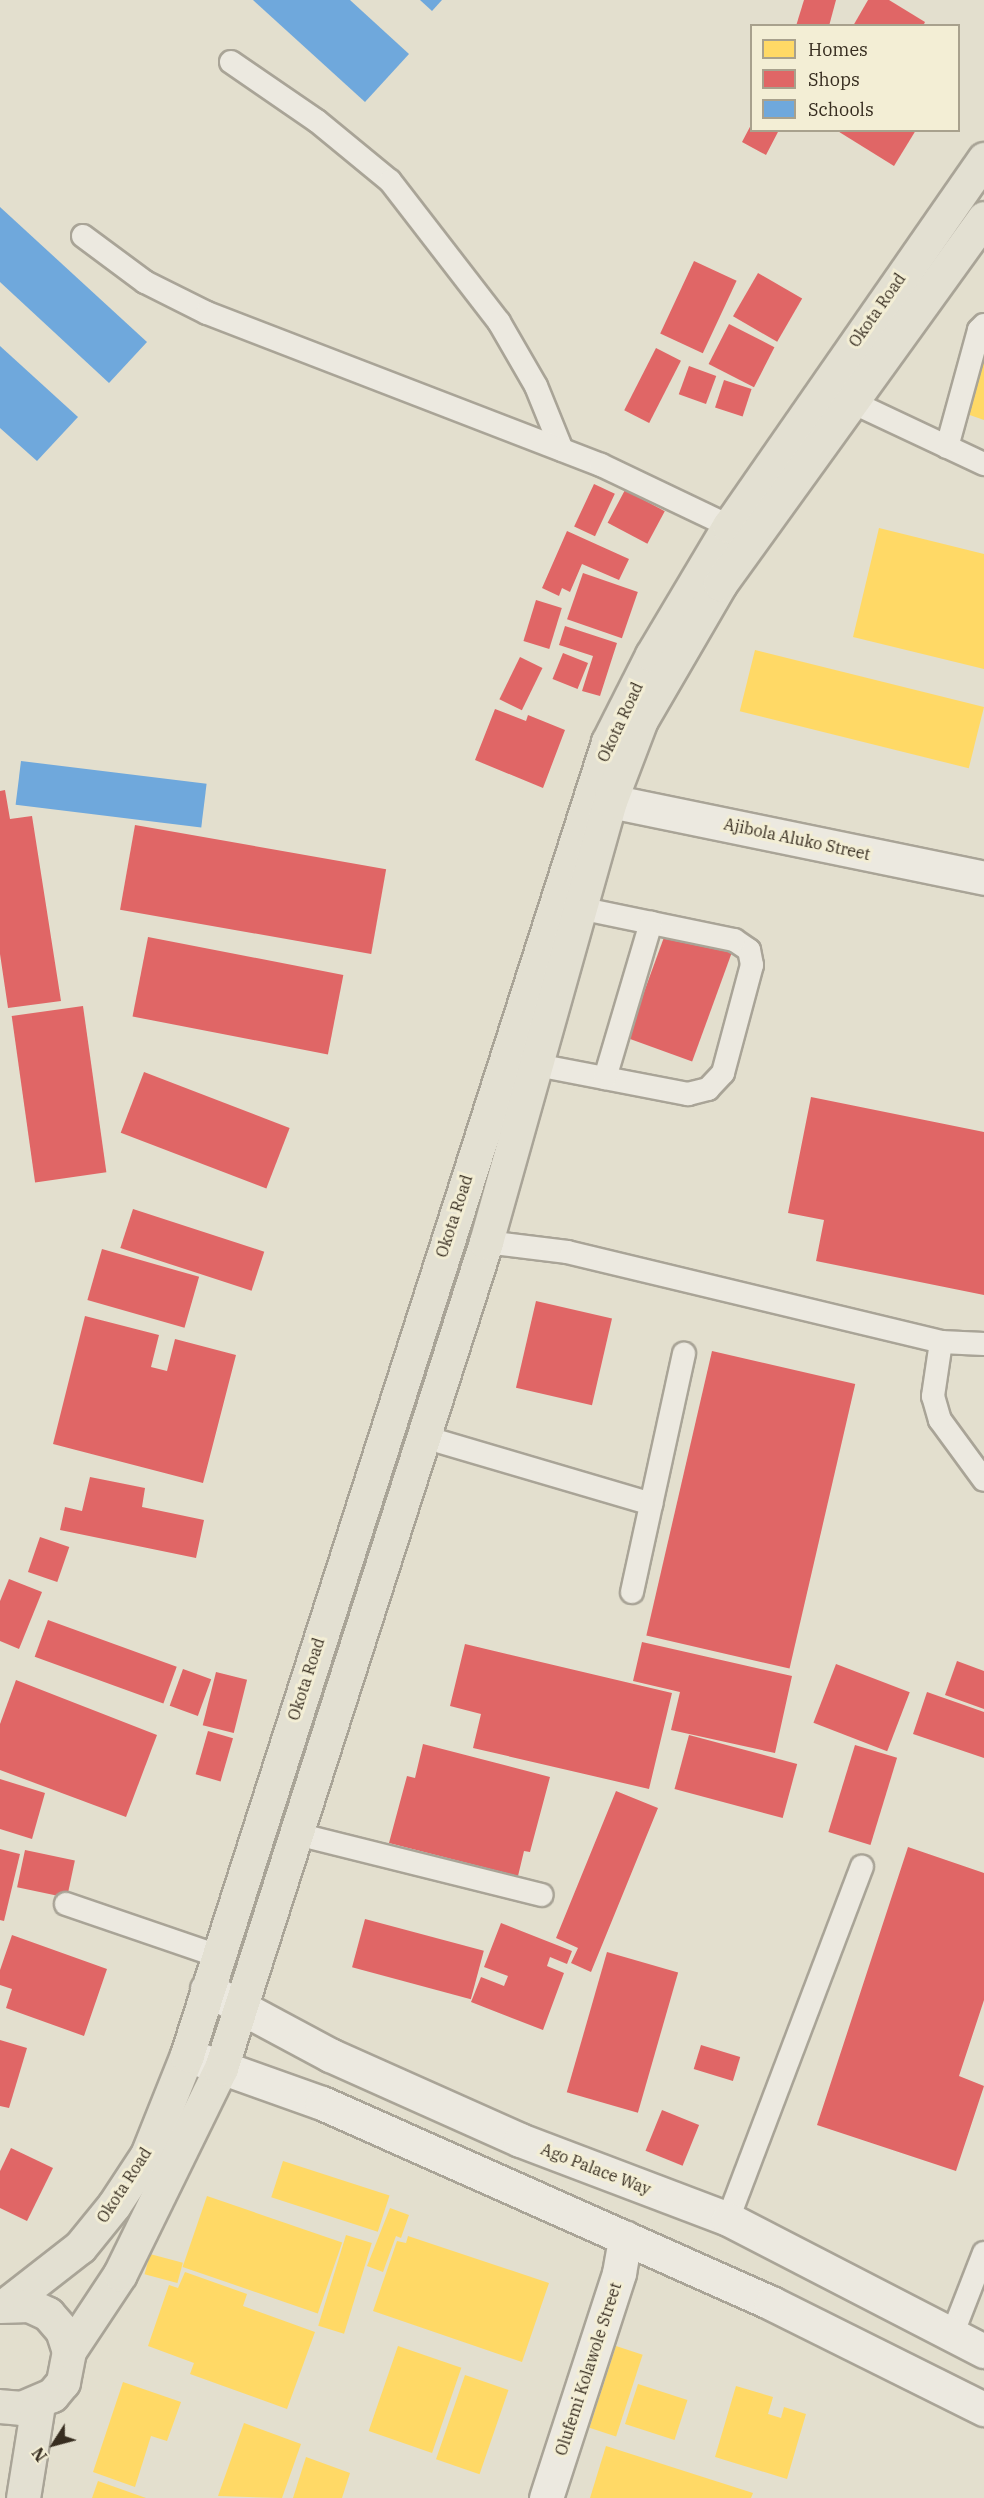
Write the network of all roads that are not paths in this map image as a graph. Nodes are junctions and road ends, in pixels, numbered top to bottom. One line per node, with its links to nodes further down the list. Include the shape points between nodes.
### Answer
1 (231, 62): 8 (lane, via 317,121 390,181 499,322 536,386)
2 (984, 159): 10 (main road, Okota Road)
3 (984, 218): 6 (main road, Okota Road)
4 (83, 236): 8 (lane, via 145,282 207,313)
5 (984, 325): 7 (lane, via 979,330)
6 (852, 402): 7 (lane); 11 (main road, Okota Road, via 720,584 641,720)
7 (947, 447): 9 (lane)
8 (562, 450): 10 (lane)
9 (984, 464)
10 (729, 526): 29 (main road, Okota Road, via 652,655 608,742)
11 (610, 801): 12 (main road, Ajibola Aluko Street); 13 (main road, Okota Road)
12 (984, 878)
13 (580, 908): 14 (lane); 15 (main road, Okota Road)
14 (651, 923): 16 (lane); 16 (lane, via 734,940 749,950 752,965 723,1073 708,1089 688,1094)
15 (537, 1065): 16 (lane); 17 (main road, Okota Road)
16 (605, 1078)
17 (486, 1242): 18 (lane, via 567,1252); 21 (main road, Okota Road)
18 (941, 1342): 19 (lane); 22 (lane, via 933,1396 940,1420)
19 (984, 1344)
20 (684, 1354): 23 (lane)
21 (424, 1437): 23 (lane); 25 (main road, Okota Road)
22 (984, 1480)
23 (651, 1504): 24 (lane)
24 (632, 1592)
25 (297, 1834): 27 (lane); 31 (main road, Okota Road)
26 (862, 1867): 34 (lane)
27 (541, 1895)
28 (66, 1904): 29 (lane)
29 (218, 1956): 30 (main road, Okota Road)
30 (207, 1989): 31 (main road, Ago Palace Way); 32 (main road, Okota Road)
31 (241, 2008): 33 (main road, Okota Road); 34 (main road, Ago Palace Way, via 330,2055 520,2140)
32 (187, 2055): 33 (main road); 37 (main road, Okota Road, via 147,2155 114,2205 80,2247)
33 (222, 2068): 35 (main road, via 322,2103); 39 (main road, Okota Road, via 120,2274)
34 (728, 2219): 38 (main road, Ago Palace Way)
35 (625, 2238): 43 (main road, via 771,2303); 45 (main road, Olufemi Kolawole Street, via 619,2273)
36 (984, 2253): 38 (lane)
37 (4, 2305): 39 (main road, via 29,2305 48,2314 62,2330)
38 (952, 2336): 40 (main road, Ago Palace Way)
39 (69, 2350): 41 (main road, via 63,2382)
40 (984, 2351)
41 (38, 2404): 42 (main road, via 22,2408); 44 (main road)
42 (0, 2406)
43 (984, 2409)
44 (23, 2498)
45 (546, 2498)

